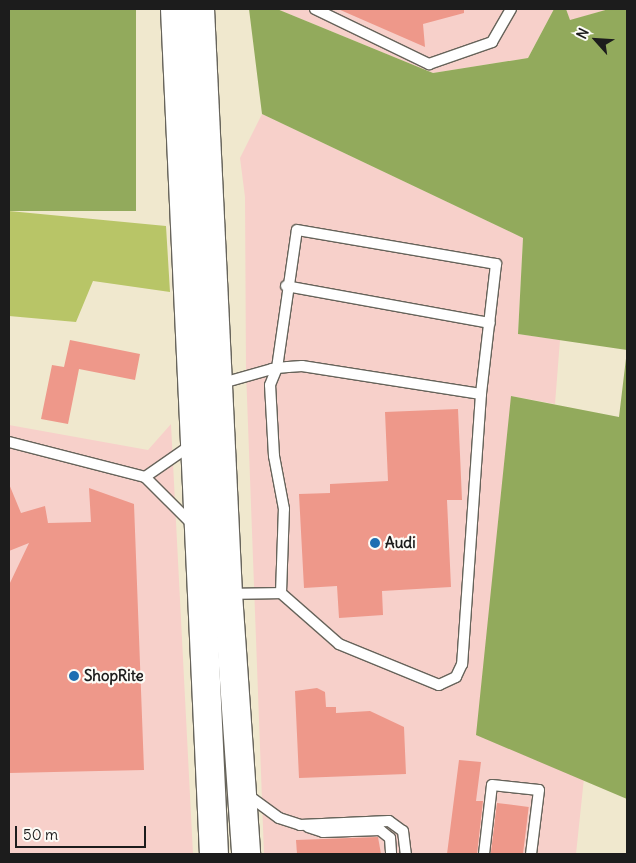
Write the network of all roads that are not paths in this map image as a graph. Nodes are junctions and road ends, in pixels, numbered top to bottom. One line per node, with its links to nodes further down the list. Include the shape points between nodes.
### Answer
1 (175, 9): 10 (highway)
2 (200, 9): 8 (highway)
3 (315, 9): 4 (lane, via 429,64 492,42)
4 (511, 9)
5 (286, 286): 6 (lane); 6 (lane, via 297,230 477,259 496,264 498,271); 7 (lane)
6 (490, 323): 9 (lane)
7 (276, 368): 8 (lane); 9 (lane, via 342,369); 14 (lane, via 270,385 274,456 280,473)
8 (218, 384): 15 (highway)
9 (481, 394): 14 (lane, via 467,622 462,664 456,677 439,685 424,681 339,644)
10 (195, 441): 12 (lane, via 181,456); 13 (highway)
11 (9, 442): 12 (lane)
12 (145, 477): 13 (lane)
13 (199, 531): 18 (highway)
14 (281, 593): 15 (lane)
15 (228, 594): 16 (highway)
16 (244, 792): 17 (lane, via 279,818); 19 (highway)
17 (300, 825): 20 (lane, via 323,832 380,830 390,838); 21 (lane, via 389,821 403,831)
18 (214, 854)
19 (246, 854)
20 (391, 854)
21 (406, 854)
22 (484, 854): 23 (lane, via 492,785 538,790)
23 (531, 854)

